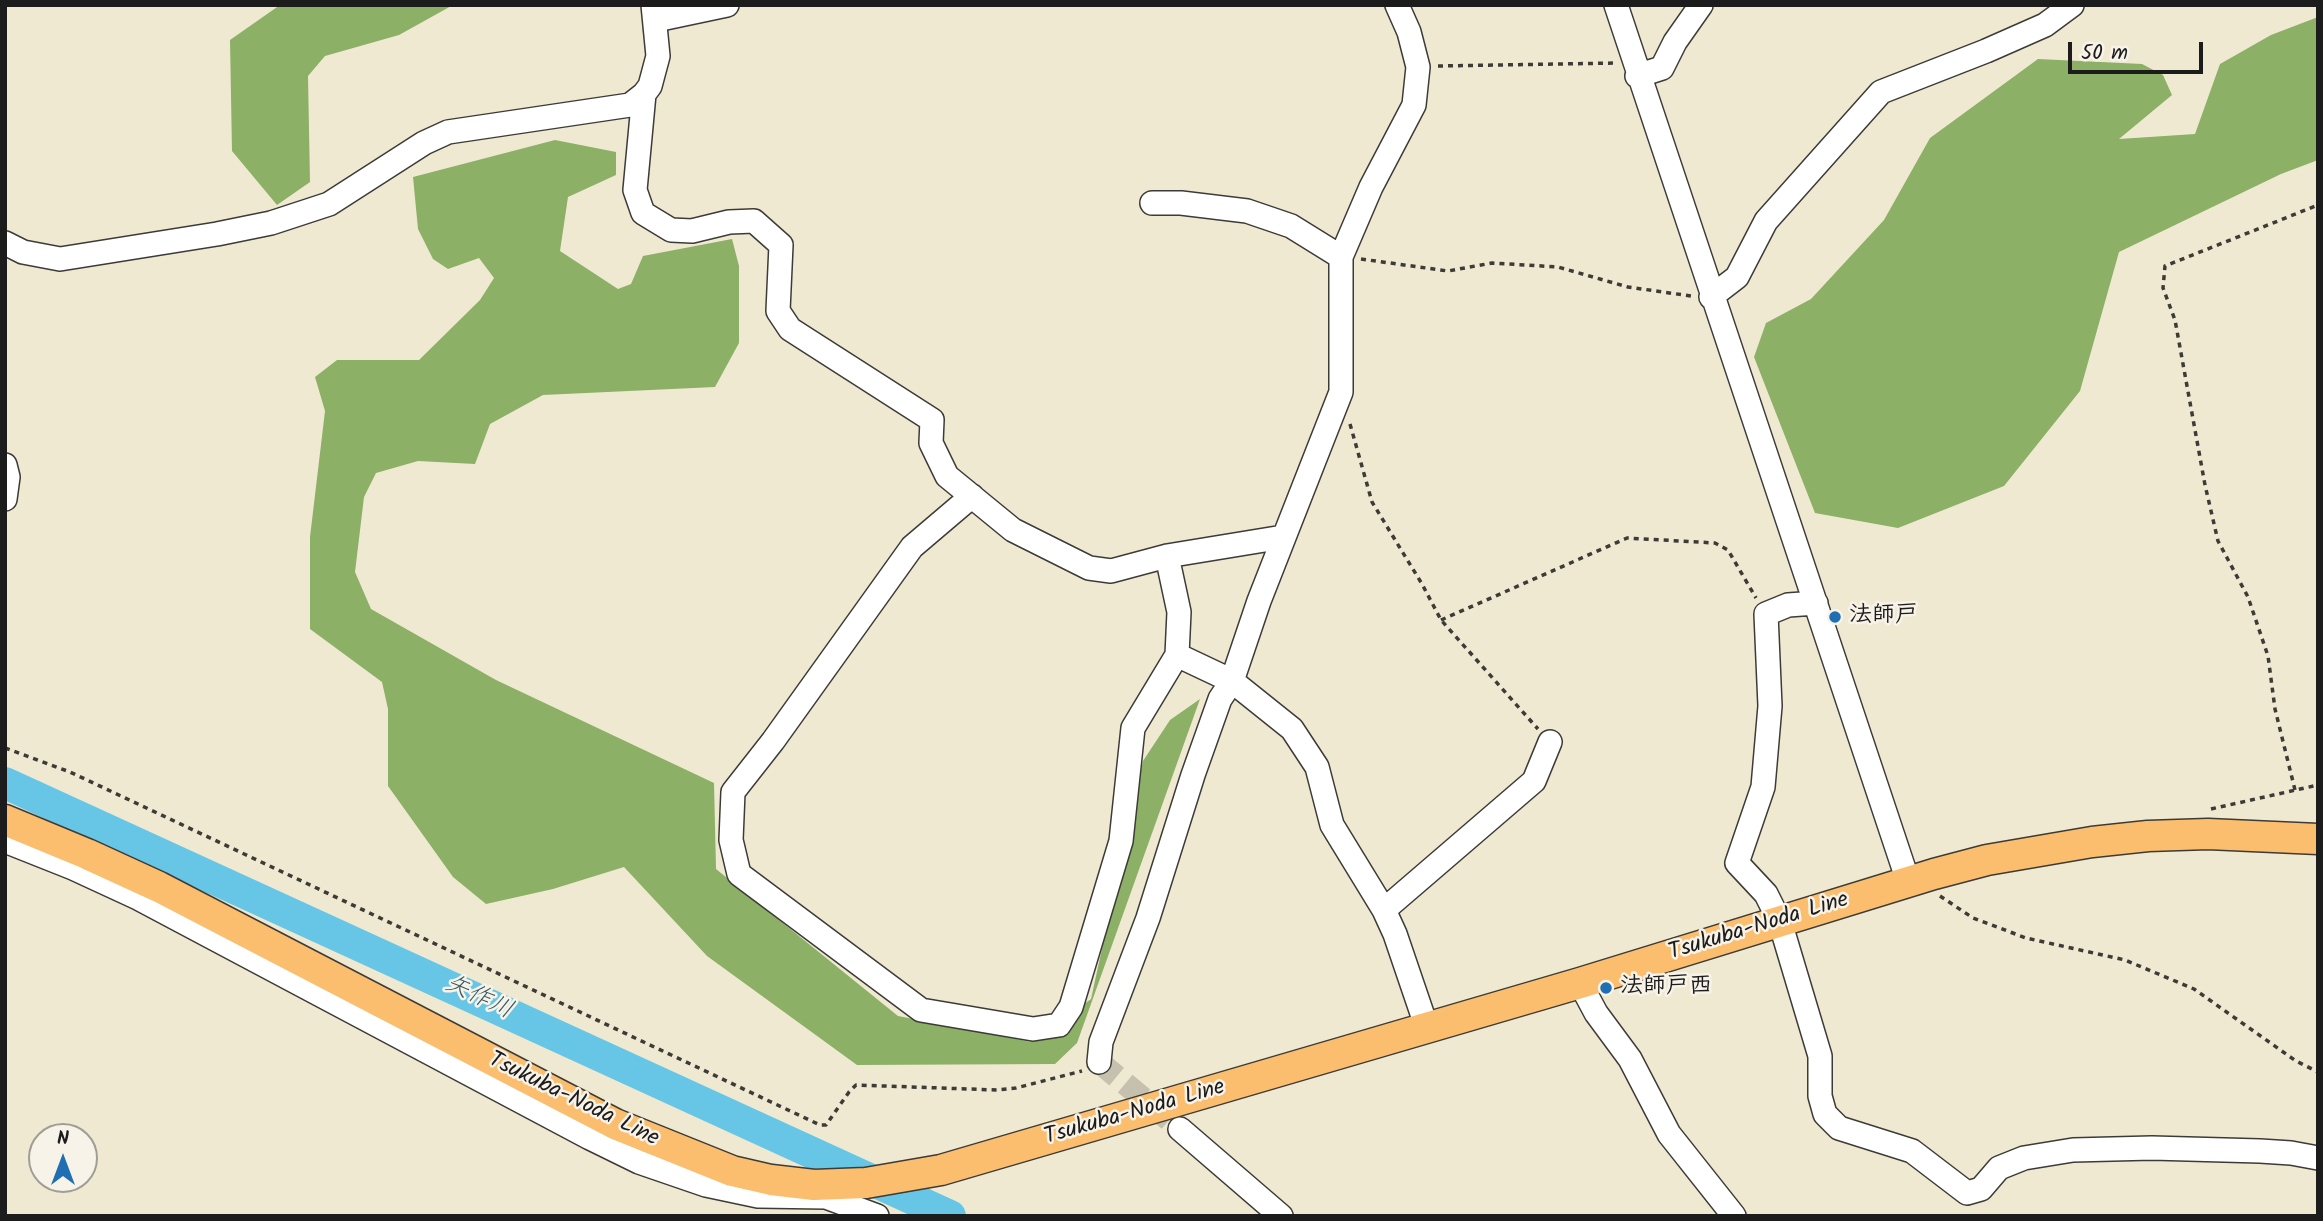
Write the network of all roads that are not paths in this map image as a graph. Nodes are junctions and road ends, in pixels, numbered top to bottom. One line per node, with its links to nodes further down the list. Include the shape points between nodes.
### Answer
1 (727, 5): 6 (street)
2 (1397, 5): 11 (street, via 1418,67 1414,105)
3 (1616, 5): 7 (street)
4 (1701, 5): 7 (street, via 1662,68)
5 (2072, 5): 12 (street, via 2045,25 1881,92 1766,221 1737,278)
6 (654, 13): 8 (street, via 658,55)
7 (1635, 69): 12 (street)
8 (644, 94): 10 (street, via 631,104 448,132 329,204 271,222 60,259 23,252); 14 (street, via 635,190 643,213 671,230 754,221 781,245 778,311 790,330 932,419 931,443 947,476)
9 (1152, 203): 11 (street, via 1247,211 1291,226)
10 (5, 243)
11 (1341, 257): 16 (street, via 1341,392)
12 (1711, 297): 18 (street)
13 (5, 465): 15 (street)
14 (972, 496): 17 (street, via 1013,530 1090,568 1111,571); 19 (street, via 912,547 733,792 731,840 739,874 921,1010 1033,1029 1059,1025 1071,1007 1121,841 1133,728)
15 (5, 499)
16 (1283, 537): 17 (street); 20 (street)
17 (1167, 556): 19 (street, via 1179,612)
18 (1816, 603): 25 (street); 27 (street, via 1788,605 1766,614 1770,706 1763,787 1737,863 1766,894)
19 (1177, 655): 20 (street)
20 (1232, 681): 26 (street, via 1292,729 1317,767 1332,825); 30 (street, via 1220,699 1193,775 1148,918 1101,1042)
21 (1550, 743): 26 (street, via 1534,781)
22 (5, 820): 33 (main road, Tsukuba-Noda Line, via 159,887 615,1124 732,1171)
23 (2318, 839): 25 (main road, Tsukuba-Noda Line, via 2148,836 2032,851)
24 (5, 841): 33 (street, via 138,898 639,1162 706,1185 758,1196)
25 (1921, 877): 27 (main road, Tsukuba-Noda Line)
26 (1384, 910): 29 (street)
27 (1780, 922): 28 (main road, Tsukuba-Noda Line); 32 (street, via 1820,1056 1825,1114 1839,1128 1912,1151 1967,1193 1981,1189 1999,1168 2024,1158 2073,1150 2260,1151)
28 (1580, 983): 29 (main road, Tsukuba-Noda Line); 36 (street, via 1630,1059 1669,1133)
29 (1427, 1028): 33 (main road, Tsukuba-Noda Line, via 942,1170)
30 (1099, 1062)
31 (1180, 1129): 35 (street)
32 (2318, 1158)
33 (821, 1189): 34 (street, via 826,1197)
34 (877, 1216)
35 (1281, 1216)
36 (1734, 1216)

